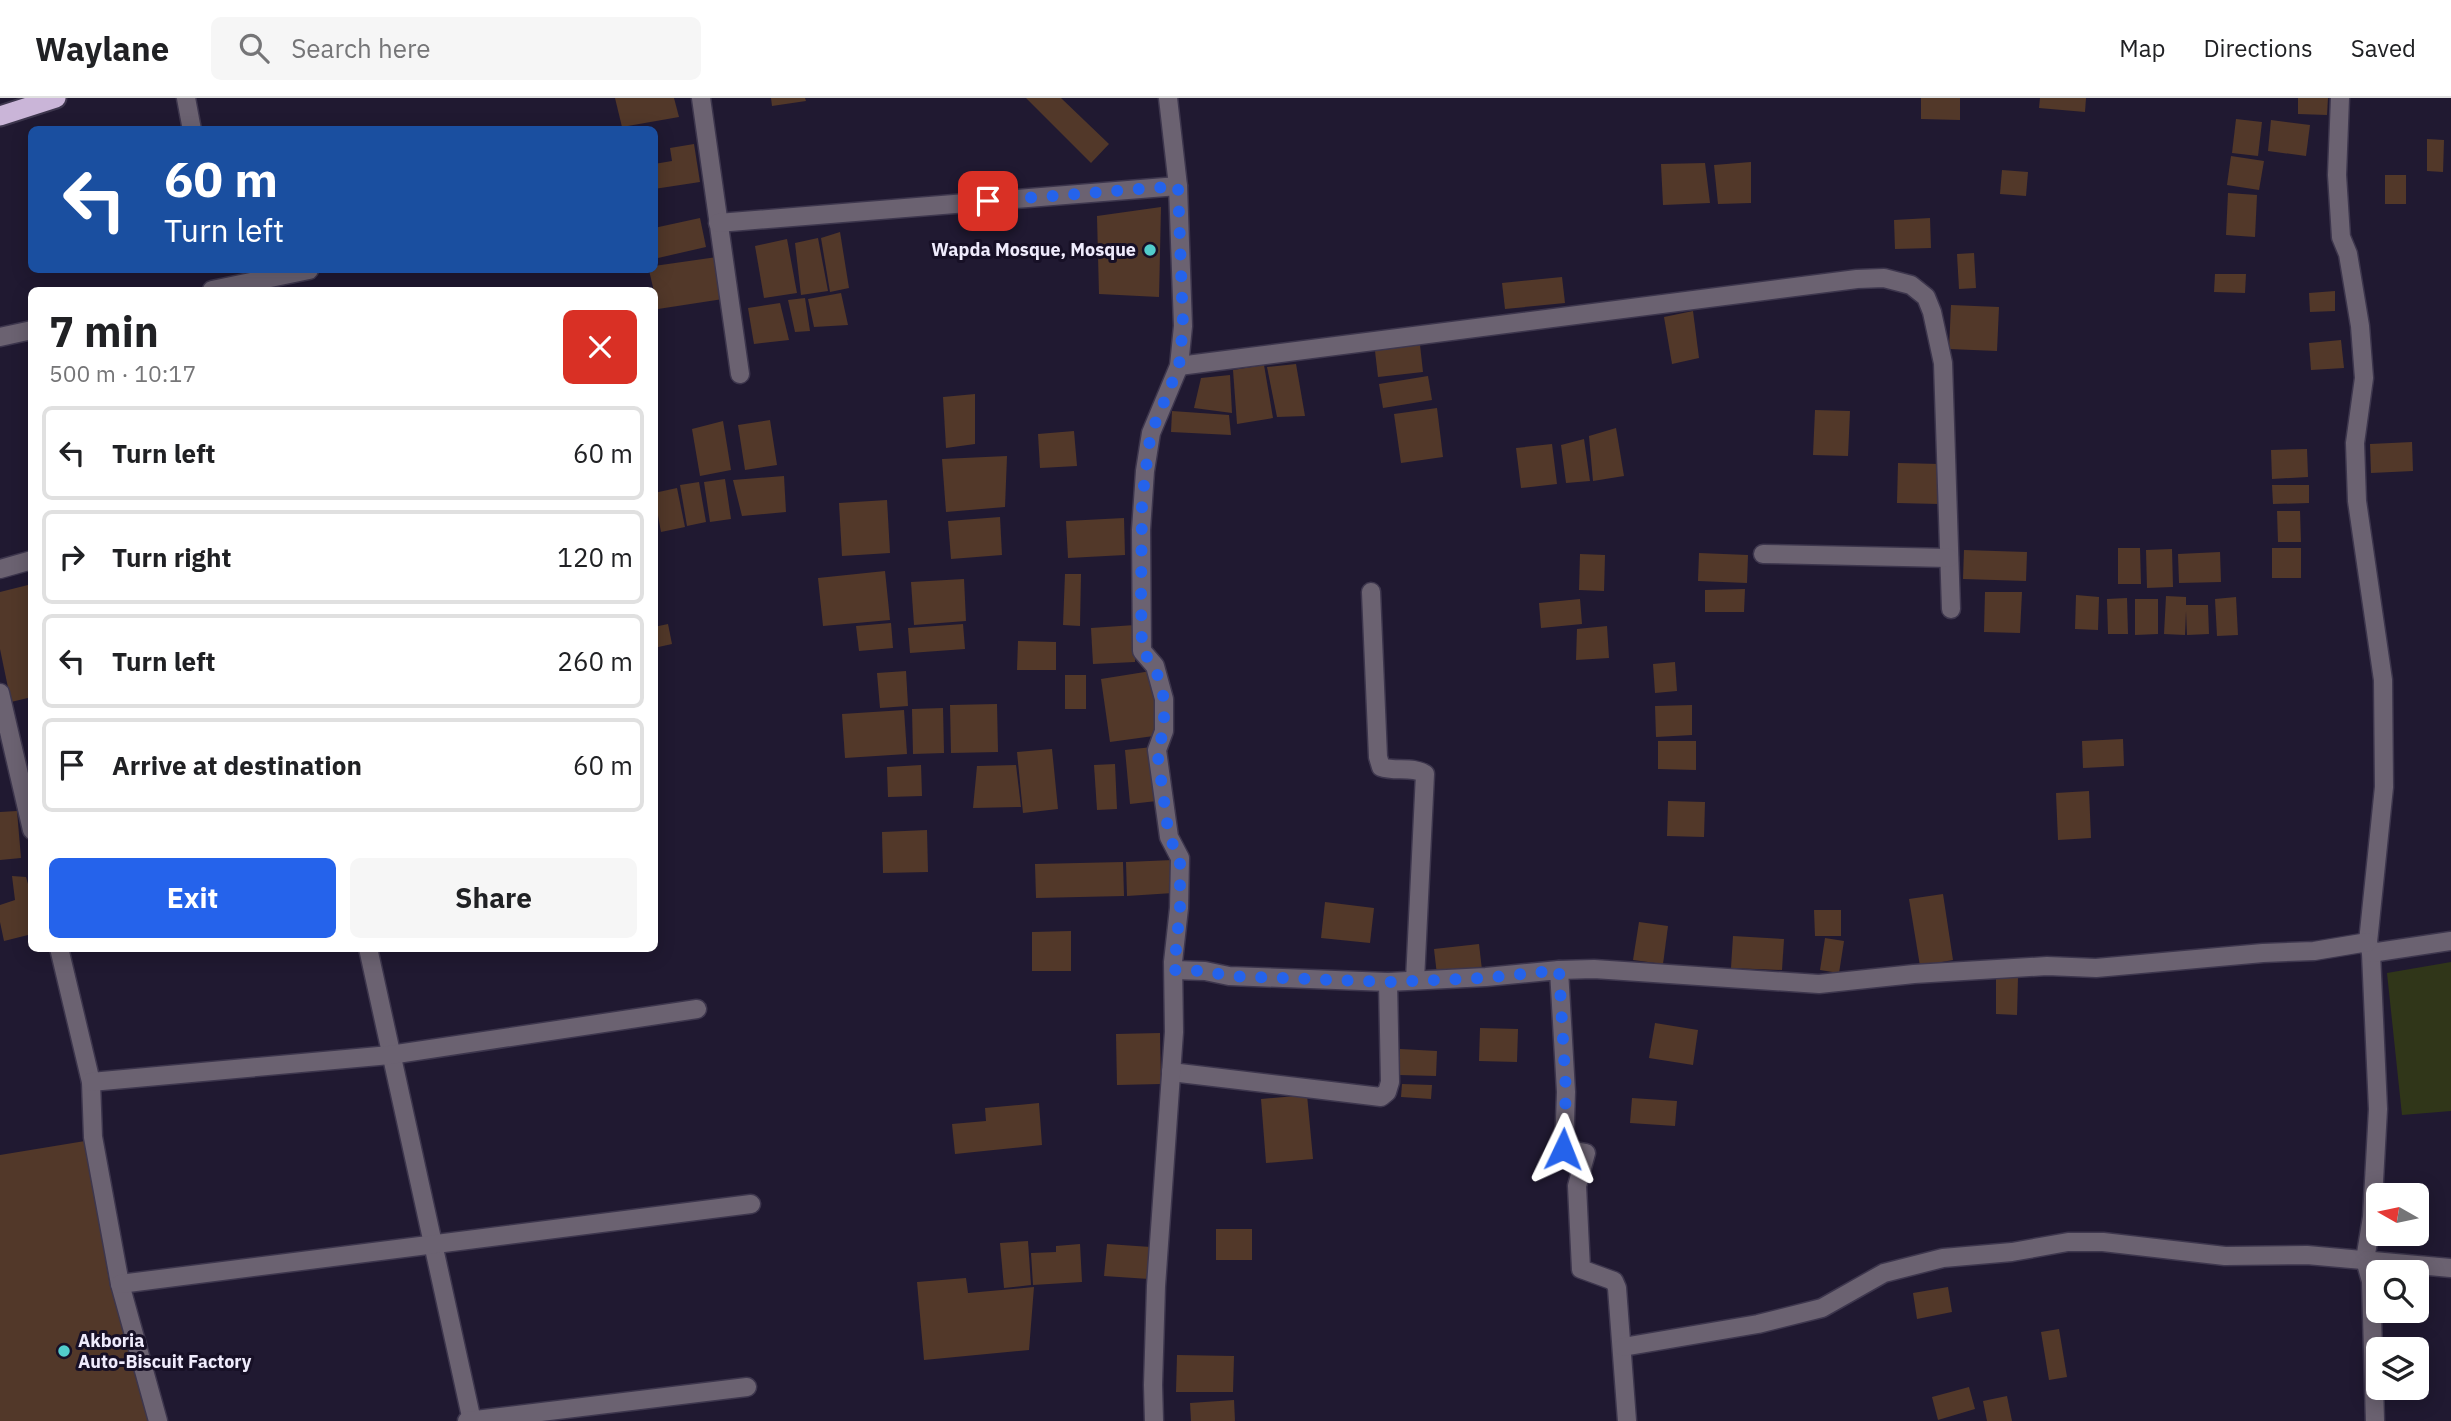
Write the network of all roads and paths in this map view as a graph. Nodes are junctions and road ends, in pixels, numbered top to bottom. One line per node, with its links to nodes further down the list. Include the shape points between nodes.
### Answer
1 (56, 98): 6 (highway)
2 (186, 98): 7 (street)
3 (701, 98): 9 (street)
4 (1168, 98): 8 (street)
5 (2340, 98): 25 (street, via 2337,175 2342,237 2360,326 2364,378 2355,443 2357,501 2384,680 2384,787)
6 (0, 116)
7 (191, 126)
8 (1178, 186): 9 (street); 14 (street, via 1183,326)
9 (718, 223): 15 (street)
10 (296, 273): 11 (street)
11 (233, 287)
12 (28, 331): 13 (street)
13 (0, 337)
14 (1179, 366): 17 (street, via 1884,278 1911,285 1926,297 1932,312 1943,363); 28 (street, via 1151,433 1142,502 1141,600 1142,651 1155,666 1164,699 1164,731 1157,750 1169,837 1180,858)
15 (740, 374)
16 (1763, 554): 17 (street)
17 (1949, 558): 21 (street)
18 (28, 561): 19 (street)
19 (0, 569)
20 (1371, 592): 30 (street, via 1378,757 1381,767 1391,771 1425,774)
21 (1951, 609)
22 (0, 693): 23 (street)
23 (28, 813)
24 (2451, 941): 25 (street)
25 (2370, 948): 29 (street, via 2096,968 2047,966 1914,974 1819,984); 38 (street, via 2378,1109)
26 (60, 952): 35 (street)
27 (369, 952): 33 (street)
28 (1174, 970): 31 (street); 34 (street)
29 (1559, 970): 30 (street); 41 (street, via 1566,1092 1563,1149 1586,1153 1577,1186 1581,1269 1614,1281)
30 (1415, 980): 31 (street)
31 (1388, 982): 34 (street, via 1390,1082 1381,1097)
32 (697, 1009): 33 (street)
33 (390, 1055): 35 (street); 37 (street)
34 (1171, 1072): 45 (street, via 1156,1286)
35 (91, 1082): 40 (street, via 93,1137)
36 (751, 1204): 37 (street)
37 (432, 1244): 40 (street); 44 (street)
38 (2365, 1260): 39 (street); 41 (street, via 2068,1242 1943,1258 1884,1273 1822,1308); 47 (street, via 2371,1281)
39 (2451, 1268)
40 (120, 1284): 43 (street)
41 (1623, 1347): 46 (street)
42 (747, 1387): 44 (street)
43 (158, 1421)
44 (470, 1421)
45 (1154, 1421)
46 (1628, 1421)
47 (2375, 1421)

